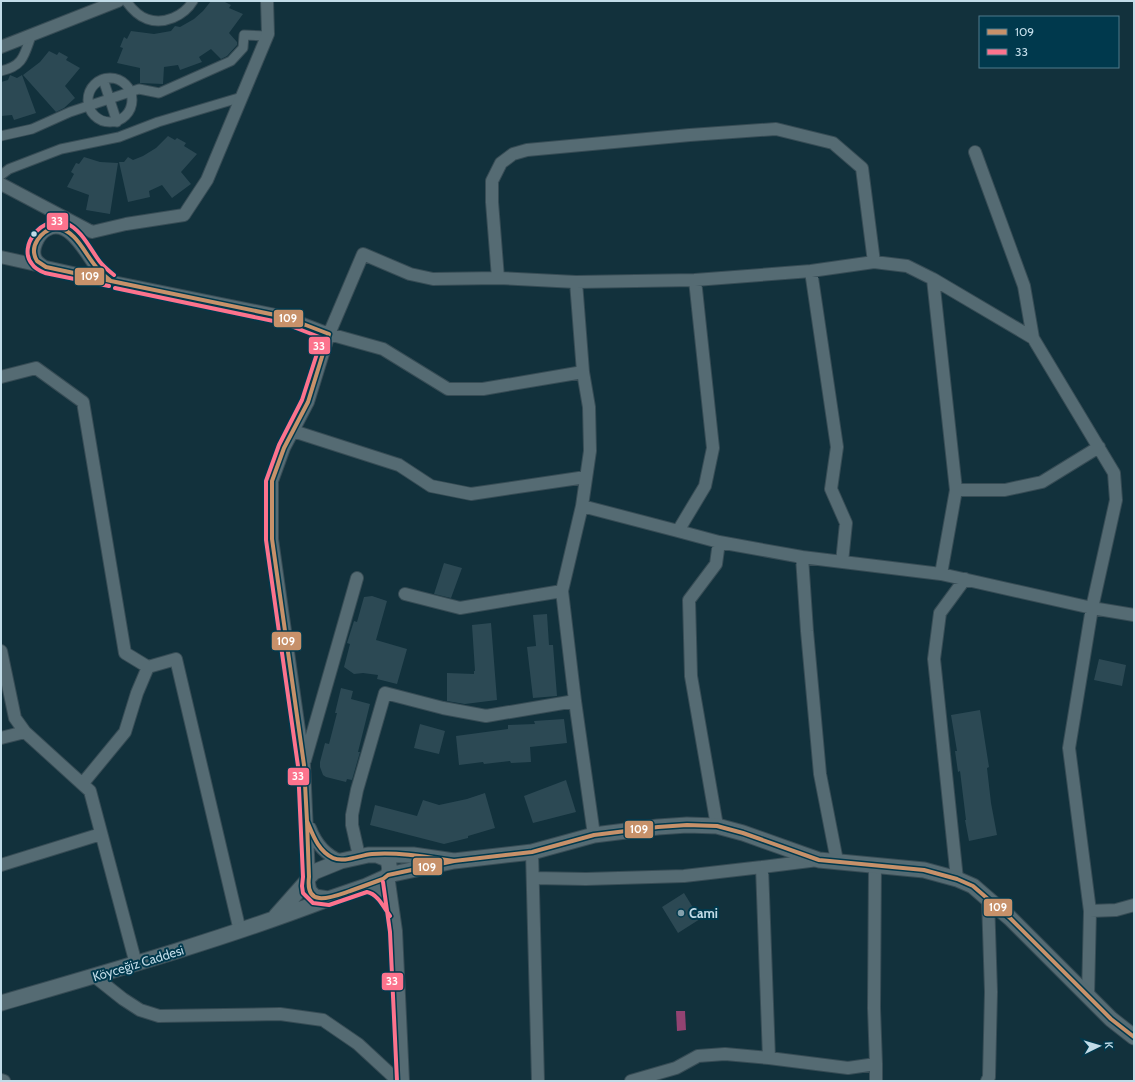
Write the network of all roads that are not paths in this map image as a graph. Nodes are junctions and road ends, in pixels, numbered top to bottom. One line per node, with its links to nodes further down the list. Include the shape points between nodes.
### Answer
1 (118, 1): 5 (street)
2 (126, 1): 3 (street, via 134,11 147,19 164,21 177,17)
3 (193, 1)
4 (266, 1): 6 (street)
5 (31, 36): 7 (street); 8 (street, via 18,65)
6 (268, 36): 10 (street, via 244,35 244,48 231,61 159,93 139,89); 11 (street)
7 (1, 47)
8 (1, 71)
9 (103, 79): 10 (street, via 114,78 121,81); 12 (street); 13 (street, via 94,85 90,92)
10 (131, 92): 12 (street); 14 (street, via 132,105 129,112)
11 (242, 97): 17 (street, via 118,137 61,149 9,169); 19 (street, via 207,180 184,215 92,232)
12 (110, 99): 13 (street); 14 (street)
13 (89, 106): 14 (street, via 95,117 102,121); 15 (street, via 32,129)
14 (117, 122)
15 (1, 136)
16 (975, 152): 30 (street, via 1024,286)
17 (1, 175)
18 (1, 184): 19 (street)
19 (65, 224): 22 (street, via 43,232 36,243 35,255 38,262); 27 (street, via 95,265)
20 (1, 257): 22 (street)
21 (874, 262): 23 (street); 24 (street, via 862,168 833,143 776,129 527,150 513,154 501,163 492,181); 25 (street, via 907,266)
22 (46, 267): 27 (street)
23 (811, 271): 26 (street); 41 (street, via 837,447 832,489 846,523)
24 (498, 278): 28 (street); 29 (street, via 433,279 410,274 363,254)
25 (933, 279): 30 (street); 36 (street)
26 (694, 280): 28 (street); 38 (street, via 713,448 705,486)
27 (113, 282): 29 (street, via 285,317)
28 (576, 282): 31 (street)
29 (329, 334): 31 (street, via 383,349 448,389 483,389); 33 (street, via 308,402)
30 (1033, 338): 34 (street)
31 (583, 372): 35 (street, via 589,407 590,451)
32 (1, 377): 50 (street, via 36,368 83,402 125,653)
33 (293, 431): 35 (street, via 398,465 432,486 471,494); 54 (street, via 272,481 272,539)
34 (1099, 447): 36 (street, via 1042,482 1005,490); 47 (street, via 1114,473 1116,500)
35 (586, 477): 37 (street)
36 (956, 490): 42 (street)
37 (582, 506): 38 (street); 45 (street)
38 (678, 531): 39 (street)
39 (719, 542): 40 (street); 57 (street, via 716,564 688,600 691,676)
40 (802, 557): 41 (street); 66 (street, via 820,774)
41 (842, 562): 42 (street)
42 (941, 574): 44 (street)
43 (358, 578): 54 (street)
44 (965, 579): 47 (street); 73 (street, via 940,613 934,658)
45 (562, 591): 46 (street, via 460,608); 51 (street)
46 (405, 594)
47 (1092, 608): 48 (street); 78 (street, via 1069,748)
48 (1134, 615)
49 (1, 651): 52 (street, via 15,718)
50 (148, 667): 55 (street, via 125,732); 81 (street, via 176,659)
51 (575, 701): 59 (street); 62 (street, via 486,716 385,693 352,814)
52 (25, 732): 53 (street); 55 (street)
53 (1, 738)
54 (304, 765): 56 (street)
55 (82, 783): 58 (street, via 90,791)
56 (307, 821): 64 (street, via 312,835 322,849 332,858); 72 (street)
57 (717, 826): 59 (street, via 658,827); 63 (street, via 767,840)
58 (101, 834): 67 (street); 82 (street)
59 (594, 835): 60 (street)
60 (532, 852): 65 (street); 71 (street)
61 (377, 854): 62 (street, Köyceğiz Caddesi); 65 (street, via 414,855); 70 (street, via 387,859)
62 (358, 856): 64 (street, Köyceğiz Caddesi)
63 (819, 860): 66 (street); 69 (street)
64 (341, 861): 72 (street, Köyceğiz Caddesi, via 322,868)
65 (454, 861): 70 (street)
66 (838, 861): 68 (street)
67 (1, 865)
68 (875, 865): 73 (street, via 924,870); 88 (street)
69 (762, 866): 71 (street, via 684,876); 87 (street)
70 (388, 875): 74 (street, Köyceğiz Caddesi); 79 (street)
71 (533, 878): 91 (street)
72 (308, 879): 76 (street, via 312,895); 80 (street, Köyceğiz Caddesi)
73 (957, 879): 75 (street, via 973,886)
74 (366, 886): 76 (street, Köyceğiz Caddesi); 79 (street, via 373,887 383,896)
75 (988, 898): 84 (street); 94 (street, via 991,992)
76 (328, 899): 80 (street, Köyceğiz Caddesi)
77 (1134, 905): 78 (street, via 1116,910)
78 (1090, 911): 84 (street)
79 (394, 913): 90 (street)
80 (273, 918): 81 (street, Köyceğiz Caddesi)
81 (240, 931): 82 (street, Köyceğiz Caddesi)
82 (136, 964): 83 (street, Köyceğiz Caddesi)
83 (94, 976): 85 (street, Köyceğiz Caddesi); 89 (street, via 140,1010 159,1016 280,1014 323,1020 358,1044)
84 (1088, 996): 86 (street, via 1111,1020)
85 (1, 1003)
86 (1134, 1037)
87 (769, 1058): 88 (street, via 848,1068); 92 (street, via 725,1054 698,1056 676,1068)
88 (876, 1064): 93 (street)
89 (398, 1081)
90 (403, 1081)
91 (538, 1081)
92 (630, 1081)
93 (876, 1081)
94 (987, 1081)

